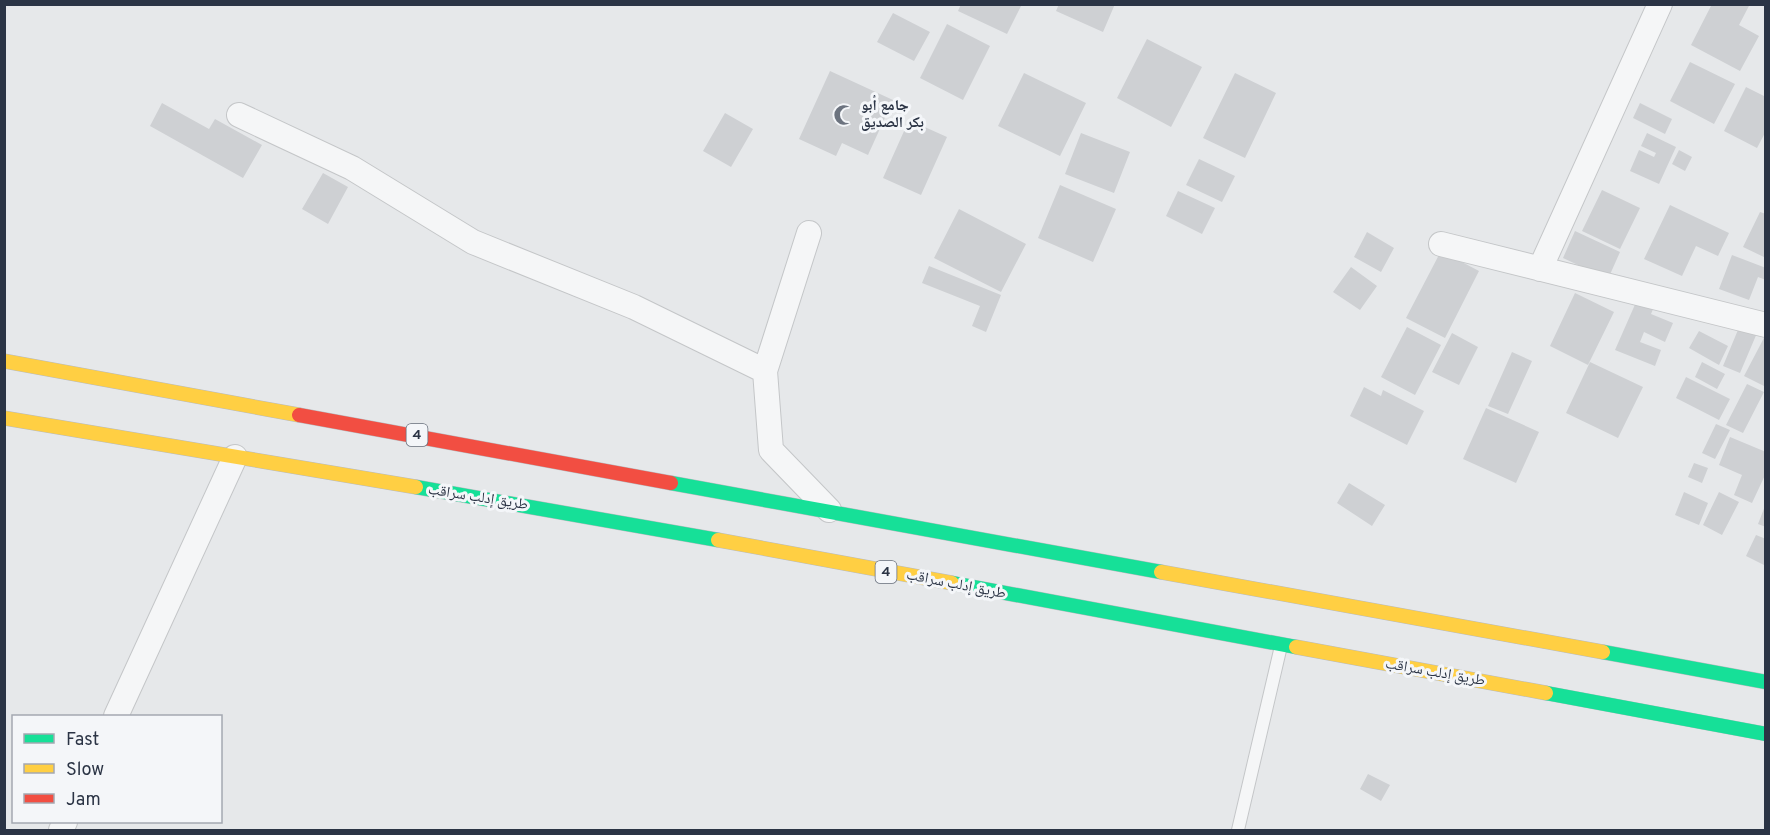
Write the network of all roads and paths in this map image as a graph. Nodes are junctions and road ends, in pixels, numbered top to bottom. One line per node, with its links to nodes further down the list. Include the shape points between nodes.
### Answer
1 (1660, 4): 5 (street)
2 (240, 115): 8 (street, via 352,168 473,242 634,307)
3 (809, 233): 8 (street)
4 (1441, 244): 5 (street)
5 (1540, 269): 6 (street)
6 (1766, 325)
7 (4, 361): 11 (highway, 4)
8 (765, 371): 11 (street, via 771,450)
9 (4, 418): 10 (highway, طريق إدلب سراقب / 4)
10 (235, 458): 12 (highway, طريق إدلب سراقب / 4, via 577,514); 14 (street)
11 (829, 510): 13 (highway)
12 (1282, 645): 15 (highway, طريق إدلب سراقب / 4); 16 (lane)
13 (1766, 682)
14 (117, 715)
15 (1766, 734)
16 (1238, 831)

